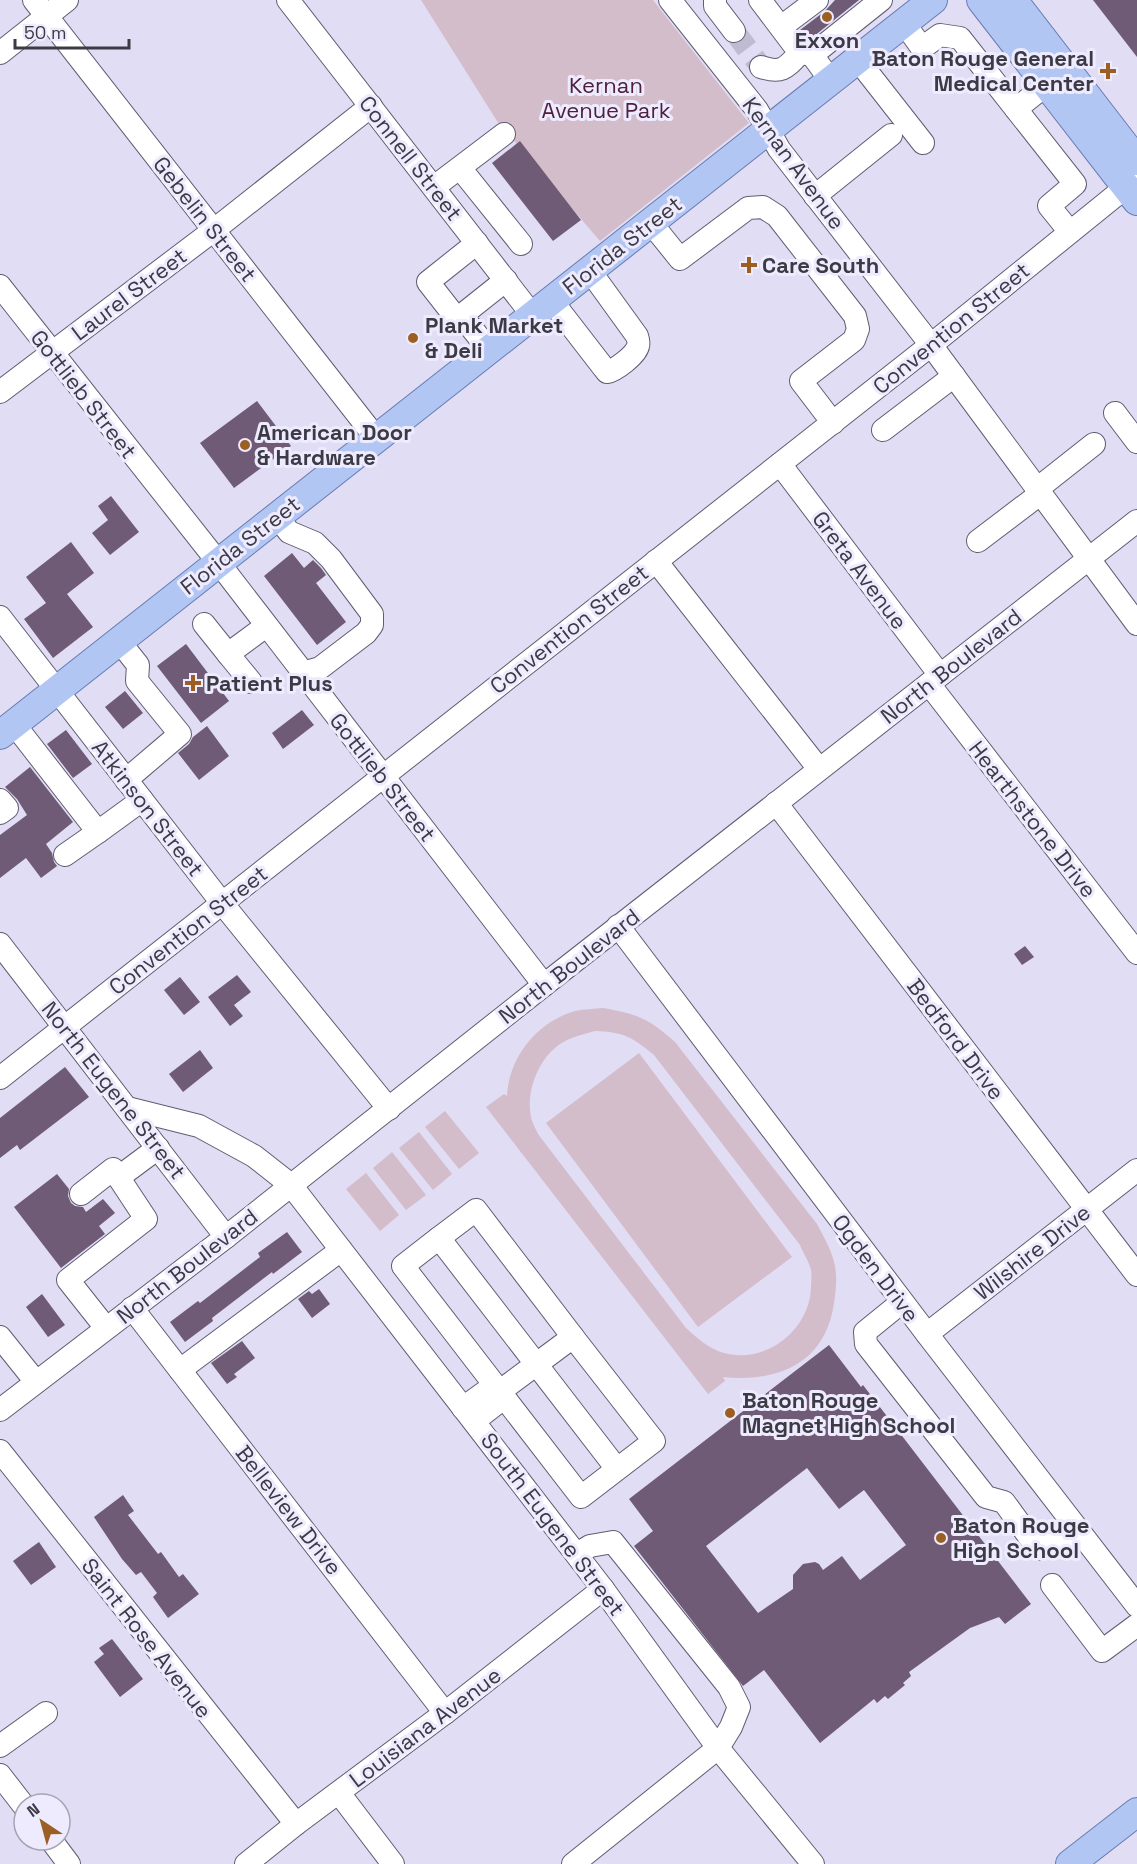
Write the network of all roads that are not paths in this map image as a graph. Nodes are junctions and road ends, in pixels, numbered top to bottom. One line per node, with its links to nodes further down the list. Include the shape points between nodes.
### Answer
1 (67, 0): 10 (street)
2 (288, 0): 20 (street, Connell Street)
3 (670, 0): 22 (street, Kernan Avenue, via 757,110)
4 (715, 0): 13 (street, via 715,6)
5 (760, 0): 12 (street)
6 (817, 0): 12 (street)
7 (881, 0): 15 (street)
8 (981, 0): 19 (main road)
9 (1013, 0): 27 (main road)
10 (41, 8): 14 (street); 31 (street, Gebelin Street)
11 (920, 8): 16 (main road, Florida Street); 21 (street, via 922,48 940,35 960,38)
12 (781, 27): 15 (street)
13 (734, 31)
14 (0, 53)
15 (806, 54): 17 (street, via 788,67 774,71); 18 (street)
16 (858, 60): 18 (main road, Florida Street); 25 (street)
17 (761, 67)
18 (831, 81): 22 (main road, Florida Street)
19 (1046, 85): 21 (street); 27 (main road)
20 (371, 105): 28 (street, Connell Street); 31 (street, Laurel Street)
21 (1016, 109): 32 (street, via 1075,184 1049,206)
22 (768, 130): 29 (street, Kernan Avenue); 30 (main road, Florida Street)
23 (504, 134): 26 (street)
24 (891, 135): 29 (street)
25 (923, 143)
26 (460, 168): 28 (street); 33 (street, via 514,236)
27 (1134, 181): 32 (street, Convention Street)
28 (434, 187): 33 (street, Connell Street)
29 (815, 196): 39 (street, Kernan Avenue)
30 (651, 223): 34 (main road, Florida Street); 45 (street, via 680,259 748,208 763,207 777,216 855,316 858,329 854,340 801,381)
31 (214, 230): 41 (street, Laurel Street); 47 (street, Gebelin Street)
32 (1070, 232): 39 (street, Convention Street)
33 (480, 246): 35 (street, Connell Street); 38 (street, via 428,282)
34 (590, 271): 37 (main road, Florida Street); 37 (street, Connell Street, via 637,336 636,351 613,371 607,372)
35 (506, 280): 37 (street, Connell Street); 38 (street)
36 (0, 286): 41 (street, Gottlieb Street)
37 (543, 308): 40 (main road, Florida Street)
38 (457, 319): 40 (street, via 470,326)
39 (931, 345): 42 (street, Kernan Avenue); 45 (street, Convention Street)
40 (489, 350): 47 (main road, Florida Street)
41 (51, 352): 43 (street, Laurel Street); 57 (street, Gottlieb Street)
42 (954, 376): 46 (street); 51 (street, Kernan Avenue)
43 (0, 392)
44 (1115, 413): 48 (street)
45 (833, 423): 50 (street, Convention Street)
46 (883, 430)
47 (376, 438): 52 (main road, Florida Street)
48 (1137, 442)
49 (1094, 444): 51 (street)
50 (780, 464): 56 (street, Convention Street); 65 (street, Greta Avenue)
51 (1038, 491): 54 (street); 55 (street, Kernan Avenue)
52 (277, 516): 57 (main road, Florida Street); 64 (street, via 290,532 323,551 372,614 372,624 366,633 320,668)
53 (1137, 521): 55 (street, North Boulevard)
54 (978, 541)
55 (1088, 559): 60 (street, Kernan Avenue); 65 (street, North Boulevard)
56 (656, 561): 69 (street); 70 (street, Convention Street)
57 (218, 562): 61 (street, Gottlieb Street); 62 (main road, Florida Street)
58 (0, 617): 67 (street, Atkinson Street)
59 (204, 624): 63 (street)
60 (1137, 624)
61 (266, 626): 63 (street); 64 (street, Gottlieb Street)
62 (119, 641): 67 (main road, Florida Street); 71 (street, via 138,665 137,681 180,734)
63 (228, 654): 66 (street)
64 (302, 673): 70 (street, Gottlieb Street)
65 (934, 679): 69 (street, North Boulevard); 81 (street, Hearthstone Drive)
66 (251, 682)
67 (57, 690): 68 (main road, Florida Street); 71 (street, Atkinson Street)
68 (7, 729): 76 (street)
69 (819, 769): 74 (street, North Boulevard)
70 (381, 776): 78 (street, Convention Street); 82 (street, Gottlieb Street)
71 (126, 780): 73 (street, Atkinson Street)
72 (0, 800): 75 (street, via 7,808)
73 (142, 800): 76 (street); 78 (street, Atkinson Street)
74 (776, 803): 79 (street, North Boulevard); 92 (street, Bedford Drive)
75 (0, 813)
76 (98, 832): 77 (street)
77 (65, 855)
78 (222, 903): 83 (street, Convention Street); 86 (street, Atkinson Street)
79 (618, 926): 82 (street, North Boulevard); 97 (street, Ogden Drive)
80 (0, 944): 83 (street, North Eugene Street)
81 (1137, 953)
82 (544, 985): 86 (street, North Boulevard)
83 (65, 1026): 84 (street, Convention Street); 85 (street, North Eugene Street)
84 (0, 1078)
85 (127, 1108): 87 (street, North Eugene Street); 90 (street, South Eugene Street, via 199,1126 254,1156)
86 (389, 1109): 90 (street, North Boulevard)
87 (158, 1148): 89 (street); 93 (street, North Eugene Street)
88 (1137, 1170): 92 (street, Wilshire Drive)
89 (119, 1177): 91 (street, via 113,1169); 99 (street, via 146,1219 68,1280)
90 (291, 1185): 93 (street, North Boulevard); 95 (street, South Eugene Street)
91 (81, 1194)
92 (1086, 1210): 96 (street, Bedford Drive); 100 (street, Wilshire Drive)
93 (226, 1237): 98 (street, North Boulevard)
94 (439, 1238): 102 (street, via 476,1210); 103 (street); 106 (street, via 403,1266)
95 (341, 1250): 104 (street); 108 (street, South Eugene Street)
96 (1137, 1275)
97 (902, 1302): 100 (street, Ogden Drive); 111 (street, via 865,1332 866,1344 986,1497 1004,1502 1038,1549 1064,1540)
98 (132, 1308): 99 (street, North Boulevard); 104 (street, Belleview Drive)
99 (106, 1328): 105 (street, North Boulevard)
100 (927, 1334): 111 (street, Ogden Drive)
101 (0, 1337): 105 (street)
102 (573, 1337): 103 (street); 110 (street, via 654,1441)
103 (537, 1364): 106 (street); 110 (street)
104 (180, 1370): 118 (street, Belleview Drive)
105 (36, 1382): 107 (street, North Boulevard)
106 (500, 1392): 108 (street, via 488,1390); 110 (street, via 581,1497)
107 (0, 1410)
108 (468, 1415): 112 (street, South Eugene Street)
109 (0, 1451): 125 (street, Saint Rose Avenue)
110 (617, 1469)
111 (1078, 1530): 115 (street, Ogden Drive)
112 (577, 1554): 114 (street, South Eugene Street); 120 (street, via 590,1546 614,1542 729,1687 739,1707)
113 (1052, 1585): 116 (street, via 1101,1651)
114 (603, 1589): 118 (street, Louisiana Avenue); 120 (street, South Eugene Street)
115 (1137, 1606)
116 (1137, 1625)
117 (46, 1713): 119 (street)
118 (445, 1713): 123 (street, Louisiana Avenue)
119 (0, 1746)
120 (718, 1748): 128 (street); 129 (street, South Eugene Street)
121 (0, 1775): 122 (street)
122 (13, 1792)
123 (339, 1793): 125 (street, Louisiana Avenue); 127 (street)
124 (1135, 1818): 130 (main road)
125 (296, 1824): 126 (street, Louisiana Avenue)
126 (246, 1864)
127 (393, 1864)
128 (573, 1864)
129 (813, 1864)
130 (1070, 1864)

